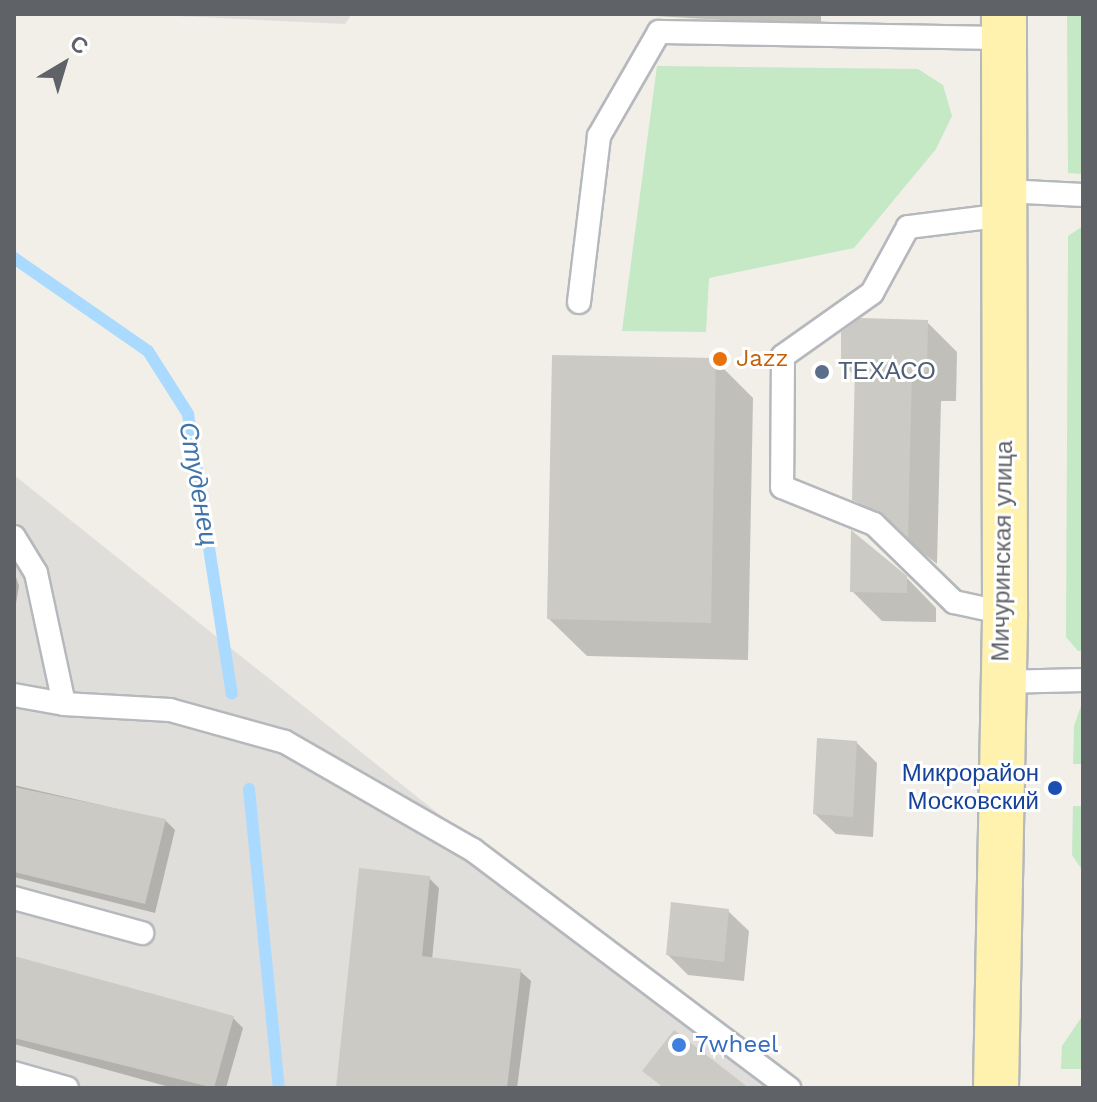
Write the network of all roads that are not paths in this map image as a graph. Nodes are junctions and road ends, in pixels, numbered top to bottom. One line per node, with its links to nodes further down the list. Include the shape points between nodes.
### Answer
1 (1003, 26): 3 (main road, Мичуринская улица); 4 (lane, via 659,32 599,136)
2 (1083, 195): 3 (lane)
3 (1005, 203): 6 (main road, Мичуринская улица); 6 (lane, via 908,227 872,293 783,356 782,487 874,524 954,602)
4 (579, 302)
5 (14, 537): 10 (lane, via 36,573)
6 (1005, 613): 8 (main road, Мичуринская улица)
7 (1083, 680): 8 (lane)
8 (1001, 682): 16 (main road, Мичуринская улица)
9 (14, 695): 10 (lane)
10 (64, 704): 15 (lane, via 170,710 285,742 473,850)
11 (14, 898): 12 (lane)
12 (142, 933)
13 (14, 1073): 14 (lane)
14 (67, 1088)
15 (789, 1088)
16 (996, 1088)

